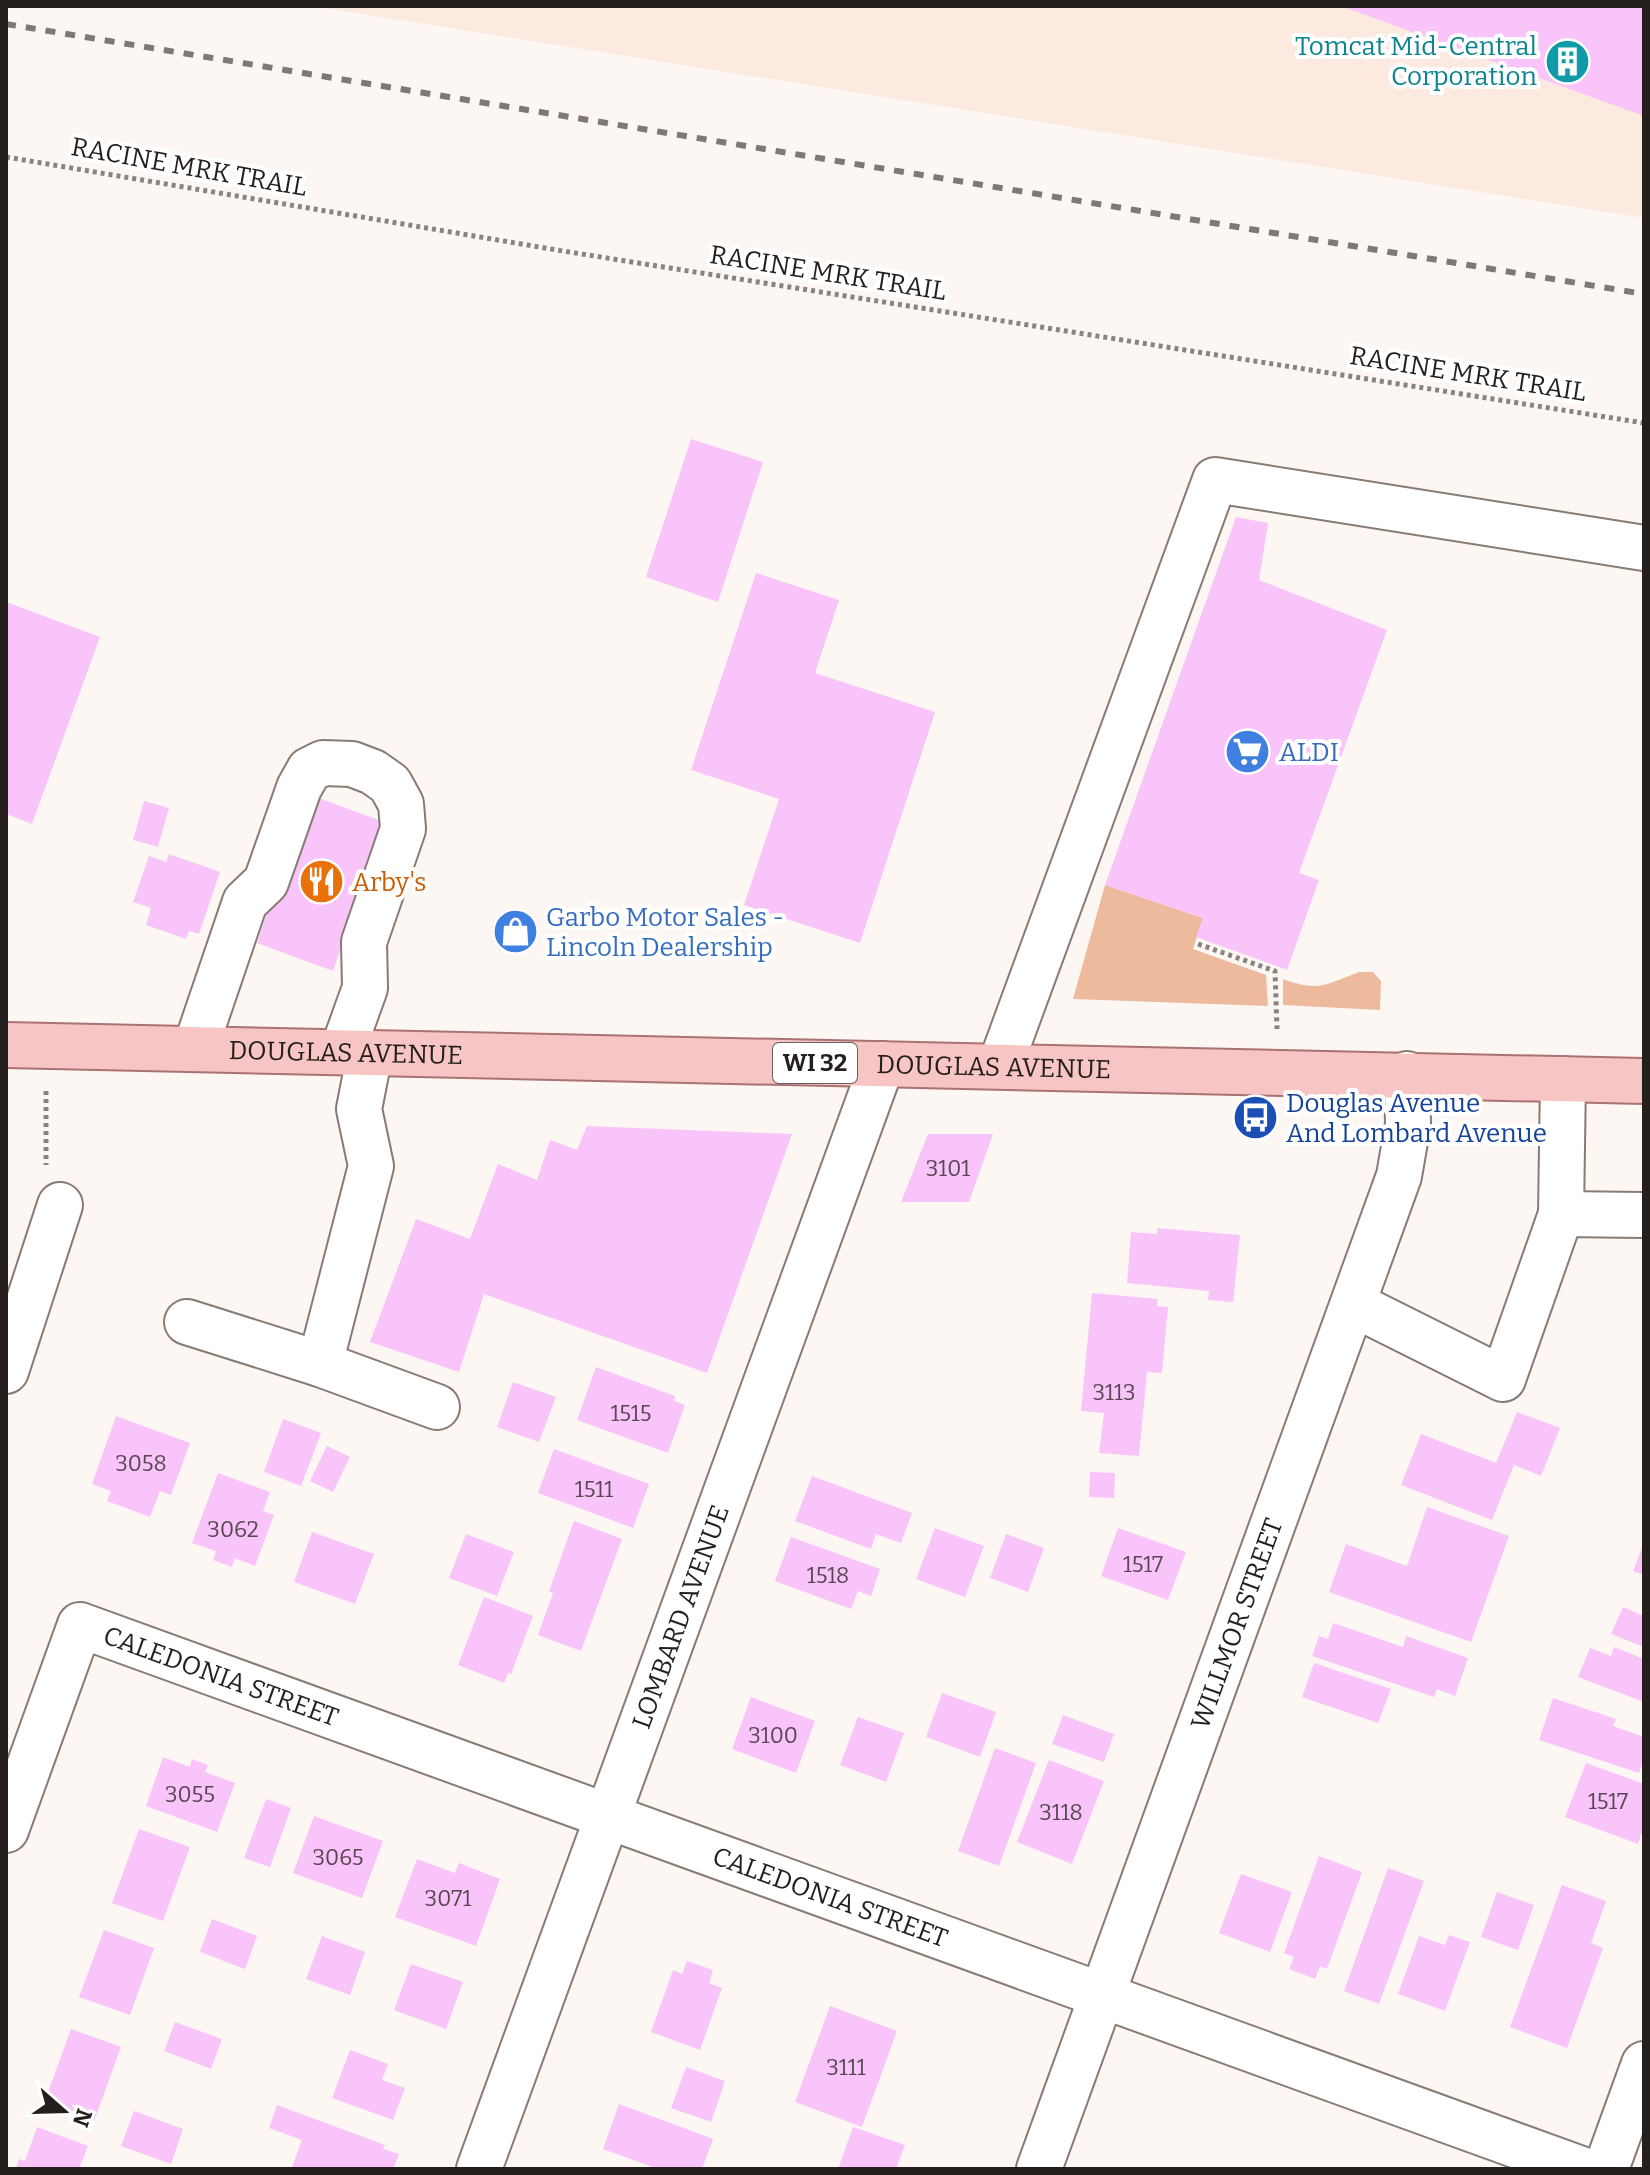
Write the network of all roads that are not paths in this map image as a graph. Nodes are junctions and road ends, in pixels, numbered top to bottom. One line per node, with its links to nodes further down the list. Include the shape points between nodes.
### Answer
1 (1644, 548): 6 (street, via 1215,480)
2 (26, 1045): 3 (main road, DOUGLAS AVENUE / WI 32)
3 (195, 1049): 4 (main road, DOUGLAS AVENUE / WI 32); 4 (street, via 245,902 266,882 309,770 323,763 352,764 373,772 390,784 401,804 403,829 364,942 365,988)
4 (356, 1052): 5 (main road, DOUGLAS AVENUE / WI 32); 15 (street, via 359,1109 371,1166)
5 (882, 1064): 6 (main road, DOUGLAS AVENUE / WI 32); 18 (street, LOMBARD AVENUE)
6 (1000, 1066): 7 (main road, DOUGLAS AVENUE / WI 32)
7 (1407, 1074): 8 (main road, DOUGLAS AVENUE / WI 32); 13 (street, WILLMOR STREET, via 1408,1124 1399,1176)
8 (1563, 1079): 9 (main road, DOUGLAS AVENUE / WI 32); 11 (street)
9 (1644, 1081)
10 (52, 1190): 16 (street)
11 (1561, 1214): 12 (street); 13 (street, via 1503,1379)
12 (1644, 1215)
13 (1353, 1304): 20 (street, WILLMOR STREET)
14 (187, 1322): 15 (street)
15 (320, 1364): 17 (street)
16 (6, 1371)
17 (437, 1407)
18 (607, 1816): 19 (street, CALEDONIA STREET, via 80,1625); 20 (street, CALEDONIA STREET); 22 (street, LOMBARD AVENUE)
19 (6, 1830)
20 (1102, 1996): 23 (street, WILLMOR STREET); 24 (street, CALEDONIA STREET)
21 (1644, 2066): 25 (street)
22 (479, 2169)
23 (1039, 2169)
24 (1581, 2169)
25 (1606, 2169)

